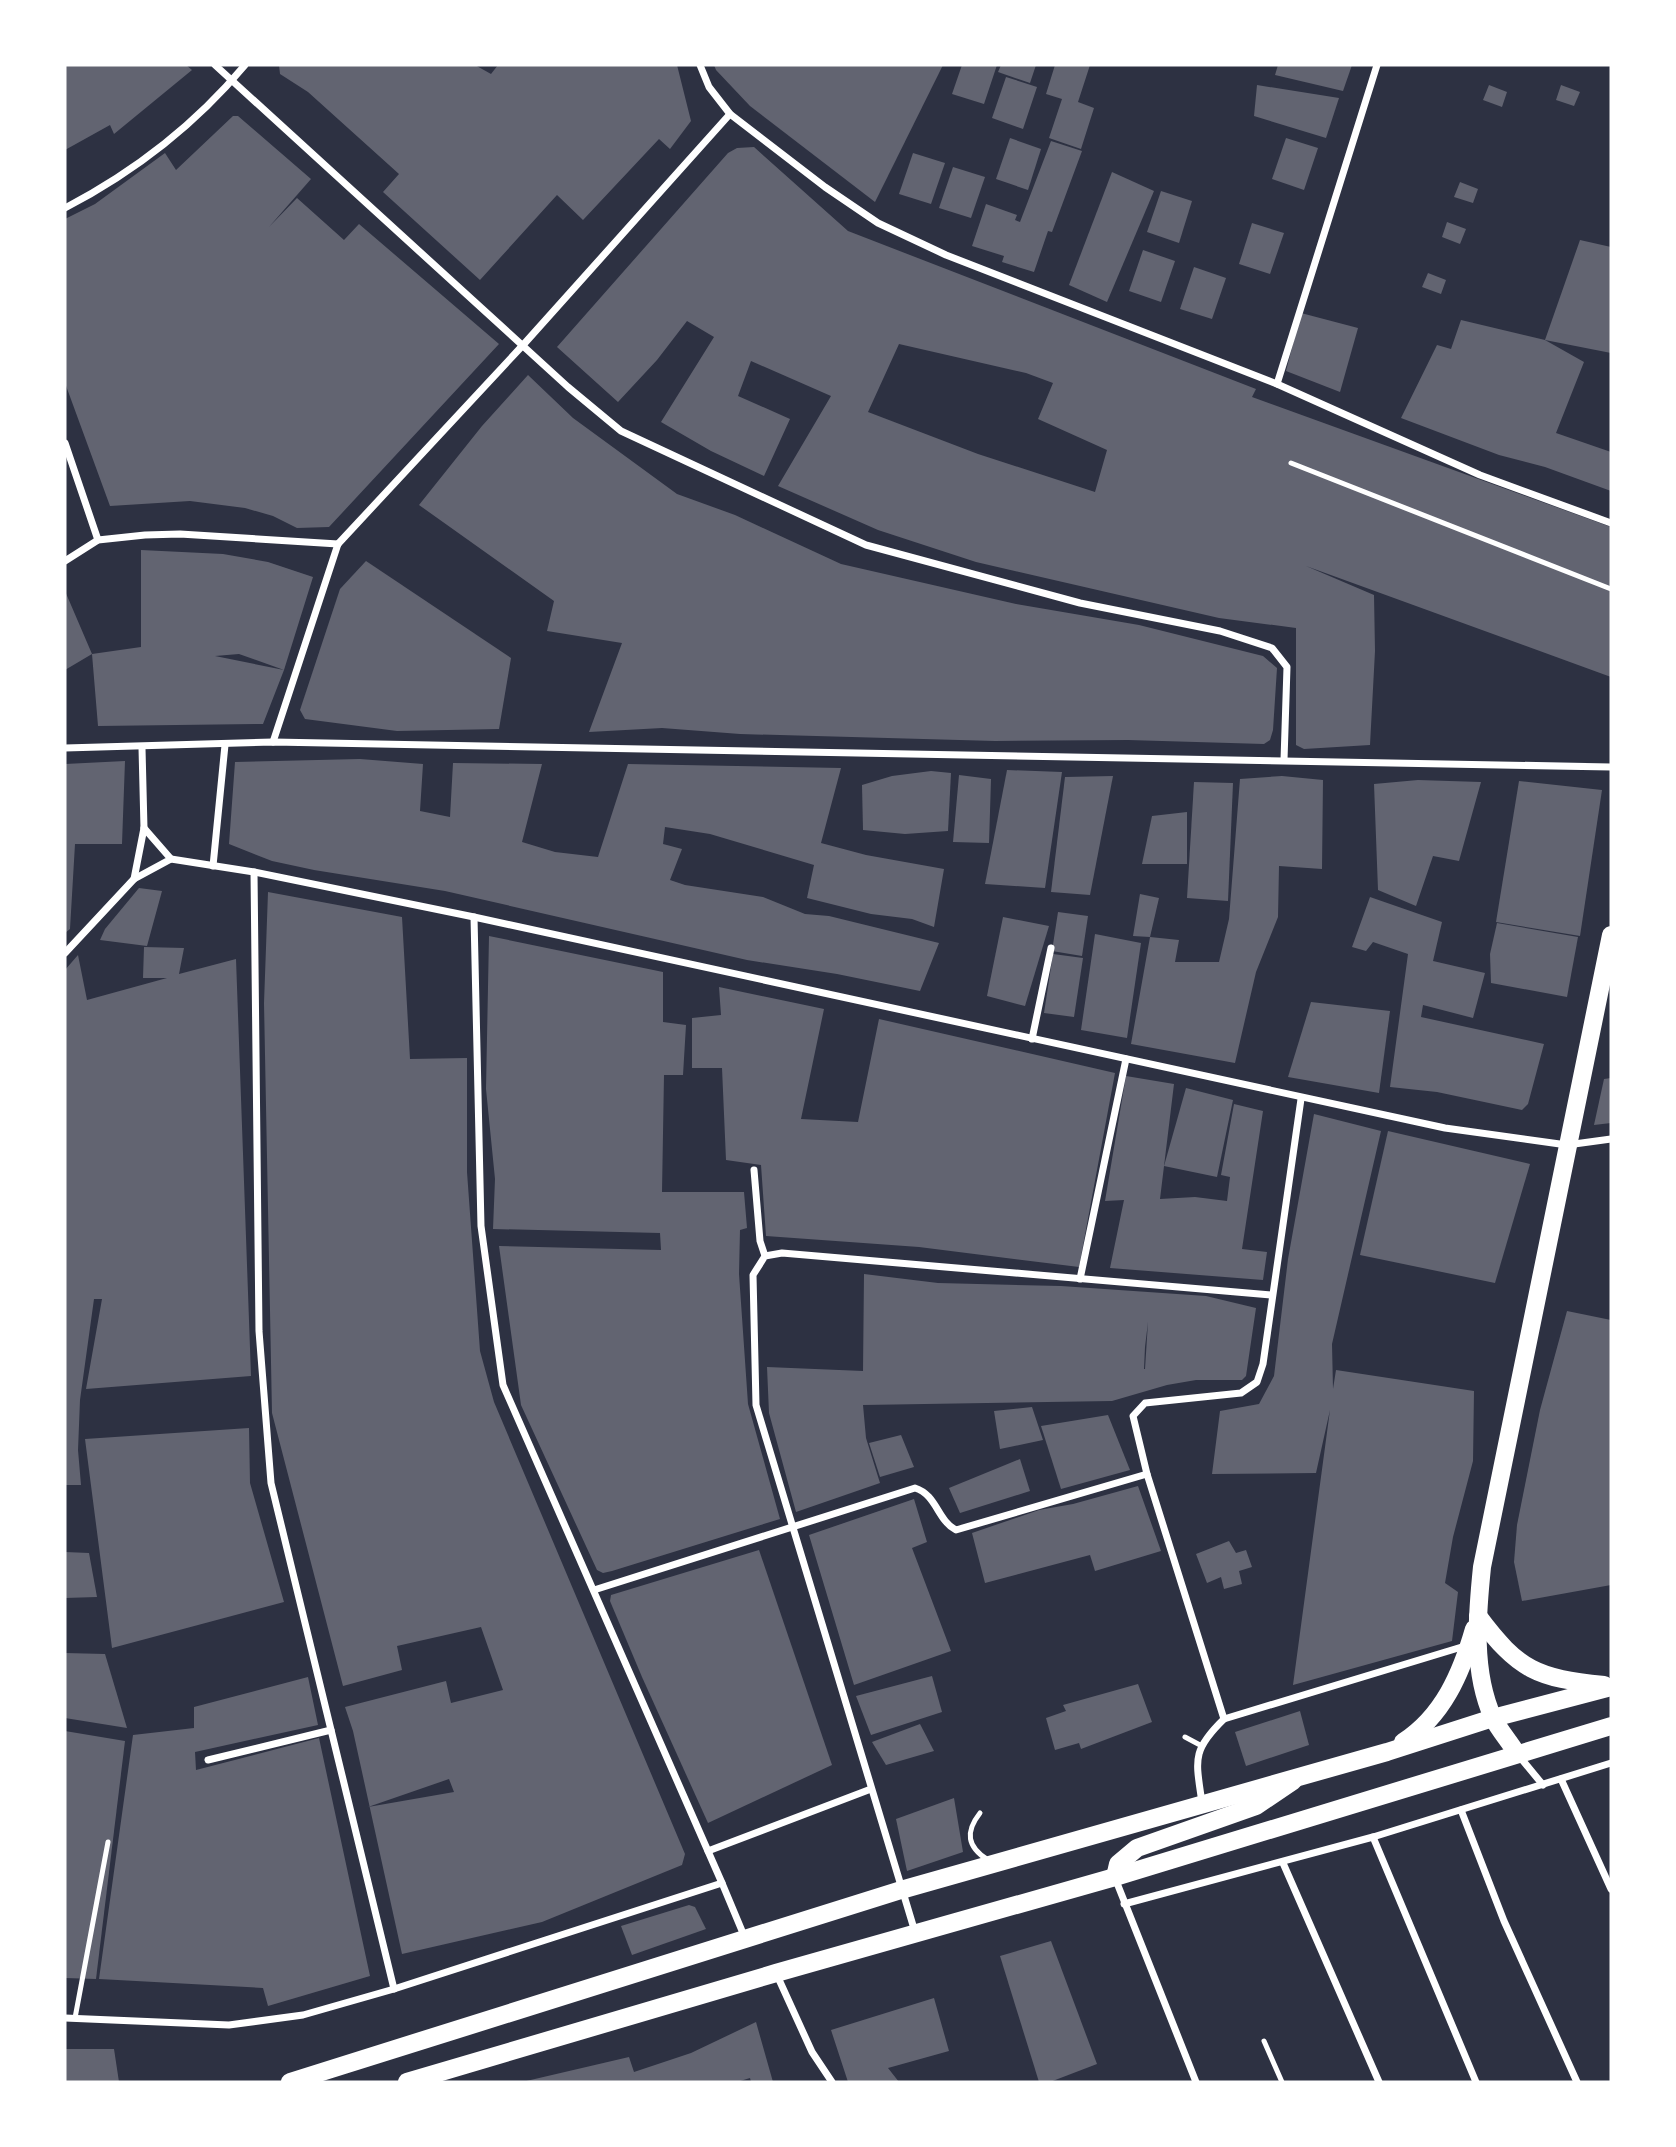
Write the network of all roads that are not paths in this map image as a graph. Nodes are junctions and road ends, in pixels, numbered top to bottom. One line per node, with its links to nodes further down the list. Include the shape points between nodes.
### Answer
1 (215, 65): 5 (street)
2 (244, 65): 5 (street)
3 (700, 65): 6 (street, via 709,87)
4 (1377, 65): 9 (street)
5 (232, 80): 7 (street, via 151,155); 8 (street)
6 (730, 114): 8 (street); 9 (street, via 878,223 946,255)
7 (65, 208)
8 (524, 344): 14 (street); 21 (street, via 621,430 866,545 1080,603 1220,631 1272,648 1287,667)
9 (1277, 384): 12 (street, via 1480,475)
10 (65, 443): 13 (street)
11 (1291, 463): 16 (lane)
12 (1611, 523)
13 (98, 540): 14 (street, via 180,534); 15 (street)
14 (338, 544): 17 (street)
15 (65, 561)
16 (1611, 589)
17 (273, 742): 18 (street); 21 (street)
18 (225, 745): 20 (street); 25 (street)
19 (65, 748): 20 (street)
20 (142, 748): 23 (street)
21 (1284, 760): 22 (street)
22 (1611, 767)
23 (144, 828): 24 (street); 27 (street)
24 (171, 859): 25 (street); 27 (street)
25 (213, 866): 26 (street)
26 (254, 872): 28 (street); 50 (street, via 259,1331 271,1483)
27 (134, 879): 31 (street)
28 (474, 917): 32 (street); 43 (street, via 481,1227 503,1385)
29 (1611, 935): 36 (main road)
30 (1051, 948): 32 (street)
31 (65, 953)
32 (1032, 1040): 33 (street)
33 (1126, 1059): 34 (street); 39 (street)
34 (1301, 1099): 36 (street, via 1445,1128); 40 (street)
35 (1611, 1139): 36 (street)
36 (1567, 1145): 44 (main road, via 1482,1567)
37 (754, 1170): 38 (street)
38 (765, 1256): 39 (street, via 782,1253); 42 (street, via 752,1275 757,1405)
39 (1080, 1279): 40 (street)
40 (1271, 1295): 41 (street, via 1257,1382 1241,1393 1145,1403 1137,1409 1133,1416)
41 (1147, 1475): 42 (street, via 956,1530 946,1524 925,1491 915,1488); 48 (street)
42 (793, 1527): 43 (street); 60 (street)
43 (594, 1590): 66 (street)
44 (1478, 1616): 45 (main road); 46 (main road, via 1522,1665 1550,1678); 47 (main road, via 1479,1660)
45 (1469, 1645): 48 (street); 53 (main road, via 1439,1712)
46 (1611, 1687): 47 (main road)
47 (1493, 1717): 53 (main road); 54 (main road)
48 (1224, 1719): 52 (street)
49 (1611, 1726): 54 (main road)
50 (331, 1730): 55 (street); 77 (street)
51 (1185, 1737): 52 (lane)
52 (1200, 1745): 61 (street)
53 (1387, 1752): 57 (main road)
54 (1517, 1754): 59 (street); 69 (main road)
55 (208, 1760)
56 (1611, 1763): 58 (street)
57 (1298, 1777): 61 (main road); 69 (main road, via 1256,1806 1137,1848 1118,1864)
58 (1561, 1779): 59 (street); 71 (street)
59 (1543, 1785): 62 (street)
60 (871, 1789): 66 (street); 72 (street)
61 (1202, 1803): 67 (main road)
62 (1461, 1810): 64 (street); 88 (street, via 1504,1921)
63 (980, 1813): 67 (lane, via 969,1839)
64 (1373, 1837): 68 (street); 87 (street)
65 (108, 1842): 79 (lane)
66 (708, 1851): 70 (street)
67 (994, 1863): 72 (main road)
68 (1283, 1863): 73 (street); 86 (street)
69 (1115, 1877): 73 (street); 74 (main road)
70 (722, 1883): 75 (street); 77 (street)
71 (1611, 1889)
72 (901, 1890): 74 (street); 75 (main road)
73 (1124, 1904): 84 (street)
74 (915, 1933): 76 (main road)
75 (745, 1938): 81 (main road)
76 (776, 1973): 82 (main road); 83 (street, via 812,2052)
77 (394, 1989): 79 (street, via 303,2014 229,2025)
78 (65, 2018): 79 (street)
79 (75, 2018)
80 (1264, 2040): 85 (lane)
81 (290, 2082)
82 (407, 2082)
83 (832, 2082)
84 (1196, 2082)
85 (1282, 2082)
86 (1379, 2082)
87 (1476, 2082)
88 (1577, 2082)

